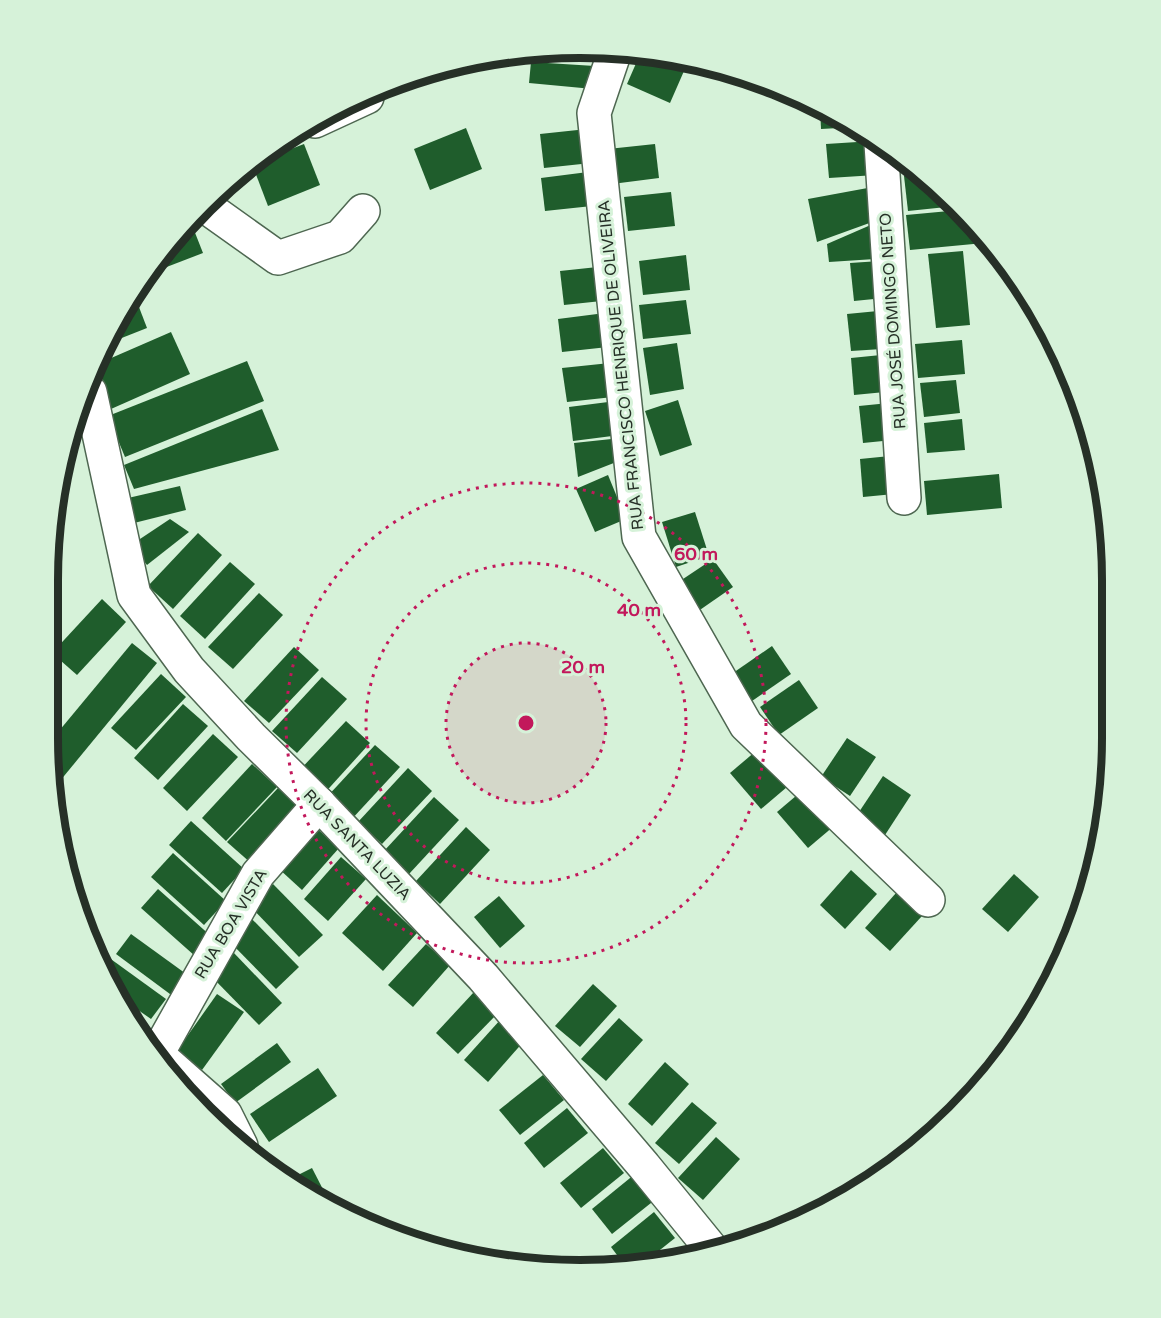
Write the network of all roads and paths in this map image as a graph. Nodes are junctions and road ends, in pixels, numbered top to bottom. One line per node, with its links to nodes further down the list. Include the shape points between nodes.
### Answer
1 (612, 60): 8 (street, RUA FRANCISCO HENRIQUE DE OLIVEIRA, via 594,113 639,537 746,725)
2 (882, 154): 6 (street, RUA JOSÉ DOMINGO NETO)
3 (211, 211): 4 (street, via 278,258 340,237)
4 (363, 212)
5 (91, 399): 7 (street, RUA SANTA LUZIA, via 134,595 189,670)
6 (904, 498)
7 (319, 804): 9 (street, RUA BOA VISTA, via 258,874); 12 (street, RUA SANTA LUZIA, via 483,977)
8 (928, 900)
9 (161, 1048)
10 (186, 1080): 11 (street, via 225,1114)
11 (230, 1125)
12 (707, 1244)

